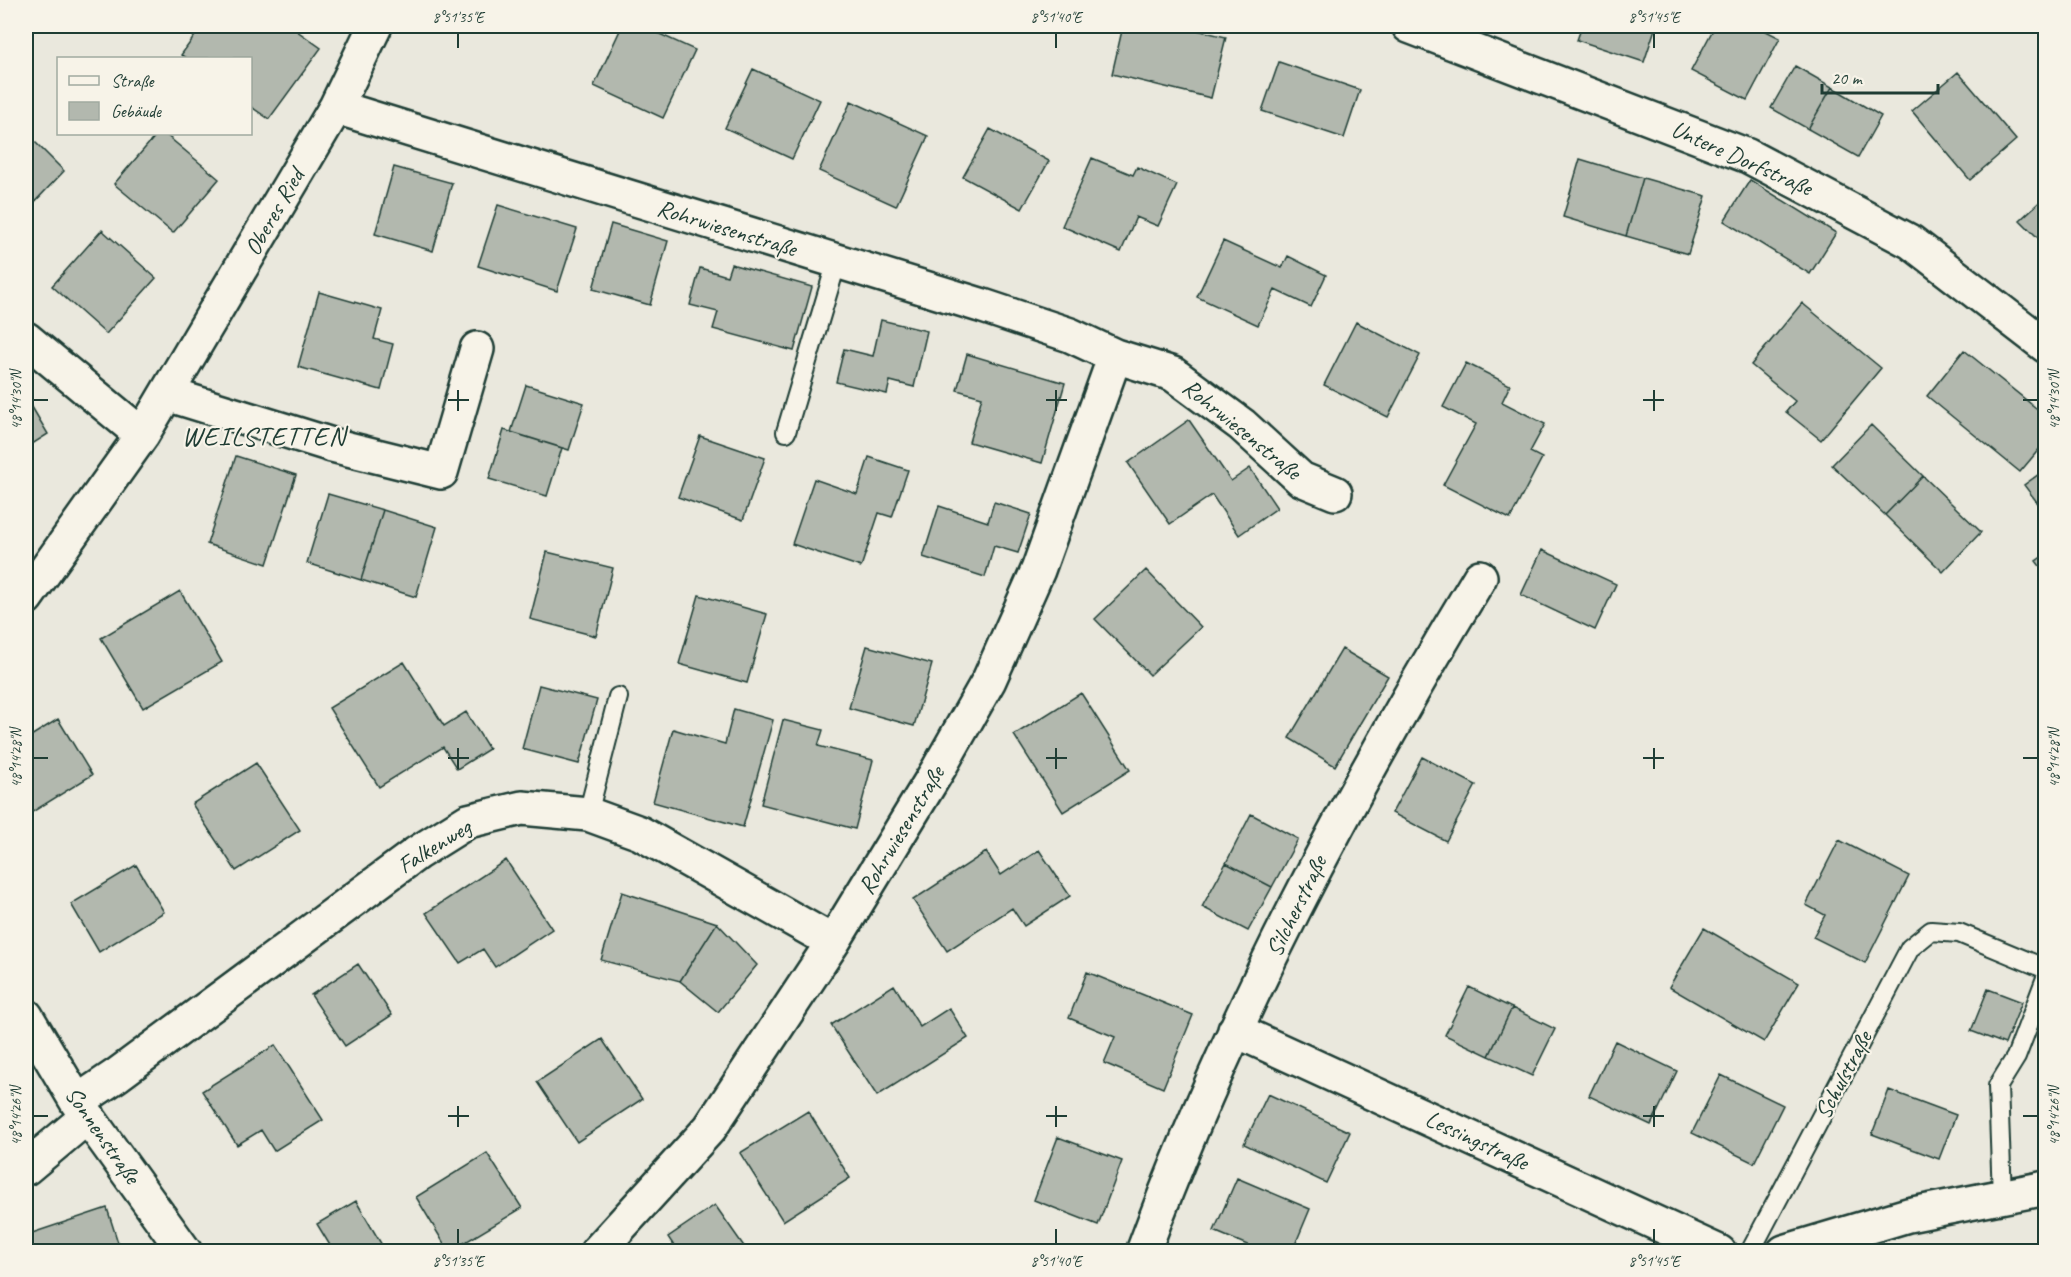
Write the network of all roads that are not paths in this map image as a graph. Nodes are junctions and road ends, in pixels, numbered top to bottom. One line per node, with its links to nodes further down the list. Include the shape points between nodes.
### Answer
1 (1409, 26): 6 (street, Untere Dorfstraße, via 1748,156 1911,242)
2 (373, 27): 3 (street, Oberes Ried)
3 (336, 107): 4 (street, Rohrwiesenstraße); 9 (street, Oberes Ried)
4 (837, 261): 8 (street, Rohrwiesenstraße, via 1070,335); 10 (lane)
5 (26, 339): 11 (street)
6 (2046, 346)
7 (477, 349): 9 (street, via 441,472 332,445)
8 (1115, 356): 12 (street, Rohrwiesenstraße, via 1173,374 1242,425 1300,479); 17 (street, Rohrwiesenstraße, via 1038,570 989,680)
9 (167, 394): 11 (street, Oberes Ried)
10 (786, 432)
11 (142, 435): 14 (street, Oberes Ried)
12 (1335, 493)
13 (1480, 577): 21 (street, Silcherstraße, via 1327,842)
14 (26, 598)
15 (618, 697): 16 (lane)
16 (588, 814): 17 (street, Falkenweg, via 640,832); 22 (street, Falkenweg, via 522,808 468,821 417,853 127,1068)
17 (832, 942): 27 (street, Rohrwiesenstraße, via 710,1128)
18 (2046, 969): 30 (lane, Schulstraße, via 1959,933 1931,930 1910,948)
19 (2046, 978): 25 (lane, via 2016,1058 1998,1086)
20 (26, 1016): 22 (street, Sonnenstraße)
21 (1235, 1030): 28 (street, Silcherstraße); 29 (street, Lessingstraße)
22 (83, 1109): 23 (street, Falkenweg); 26 (street, Sonnenstraße)
23 (26, 1168)
24 (2046, 1188): 25 (street)
25 (2002, 1197): 31 (street, via 1908,1215)
26 (185, 1251)
27 (597, 1251)
28 (1143, 1251)
29 (1719, 1251)
30 (1750, 1251)
31 (1784, 1251)

